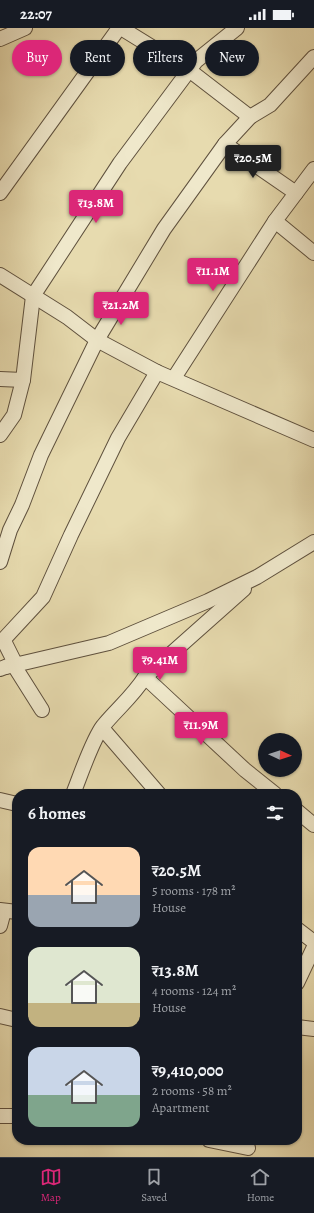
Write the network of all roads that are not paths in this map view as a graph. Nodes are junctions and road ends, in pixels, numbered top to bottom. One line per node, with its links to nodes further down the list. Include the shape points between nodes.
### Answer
1 (25, 28): 4 (street)
2 (120, 28): 5 (street); 13 (street)
3 (237, 28): 7 (street)
4 (0, 39)
5 (140, 40)
6 (314, 57): 10 (street, via 270,105)
7 (197, 60)
8 (185, 76): 18 (street, via 120,163)
9 (197, 76): 10 (street)
10 (250, 117): 11 (street)
11 (225, 144): 14 (street); 19 (street, via 164,228)
12 (314, 169): 14 (street)
13 (0, 193)
14 (296, 193): 15 (street)
15 (275, 221): 16 (street); 21 (street)
16 (314, 253)
17 (0, 275): 18 (street)
18 (33, 296): 19 (street); 23 (street)
19 (97, 340): 20 (street); 27 (street, via 41,455 10,530)
20 (157, 372): 21 (street); 29 (street, via 118,438 43,597 5,638)
21 (174, 378): 25 (street)
22 (0, 379): 23 (street)
23 (23, 380): 24 (street, via 14,415)
24 (0, 435)
25 (314, 440)
26 (314, 542): 28 (street)
27 (0, 562)
28 (257, 577): 29 (street, via 109,643); 30 (street)
29 (13, 664): 31 (street)
30 (145, 677): 32 (street, via 135,692); 35 (street, via 245,770)
31 (42, 710)
32 (102, 728): 33 (street); 34 (street)
33 (75, 789)
34 (155, 789)
35 (270, 789)
36 (0, 800): 37 (street)
37 (12, 803)
38 (302, 815): 39 (street)
39 (314, 825)
40 (7, 911): 41 (street)
41 (0, 926)
42 (302, 933): 43 (street)
43 (314, 942)
44 (314, 947): 45 (street)
45 (302, 973)
46 (0, 1016): 47 (street)
47 (12, 1019)
48 (302, 1027): 49 (street)
49 (314, 1029)
50 (0, 1116): 51 (street)
51 (12, 1116)
52 (233, 1145): 53 (street)
53 (248, 1148)

